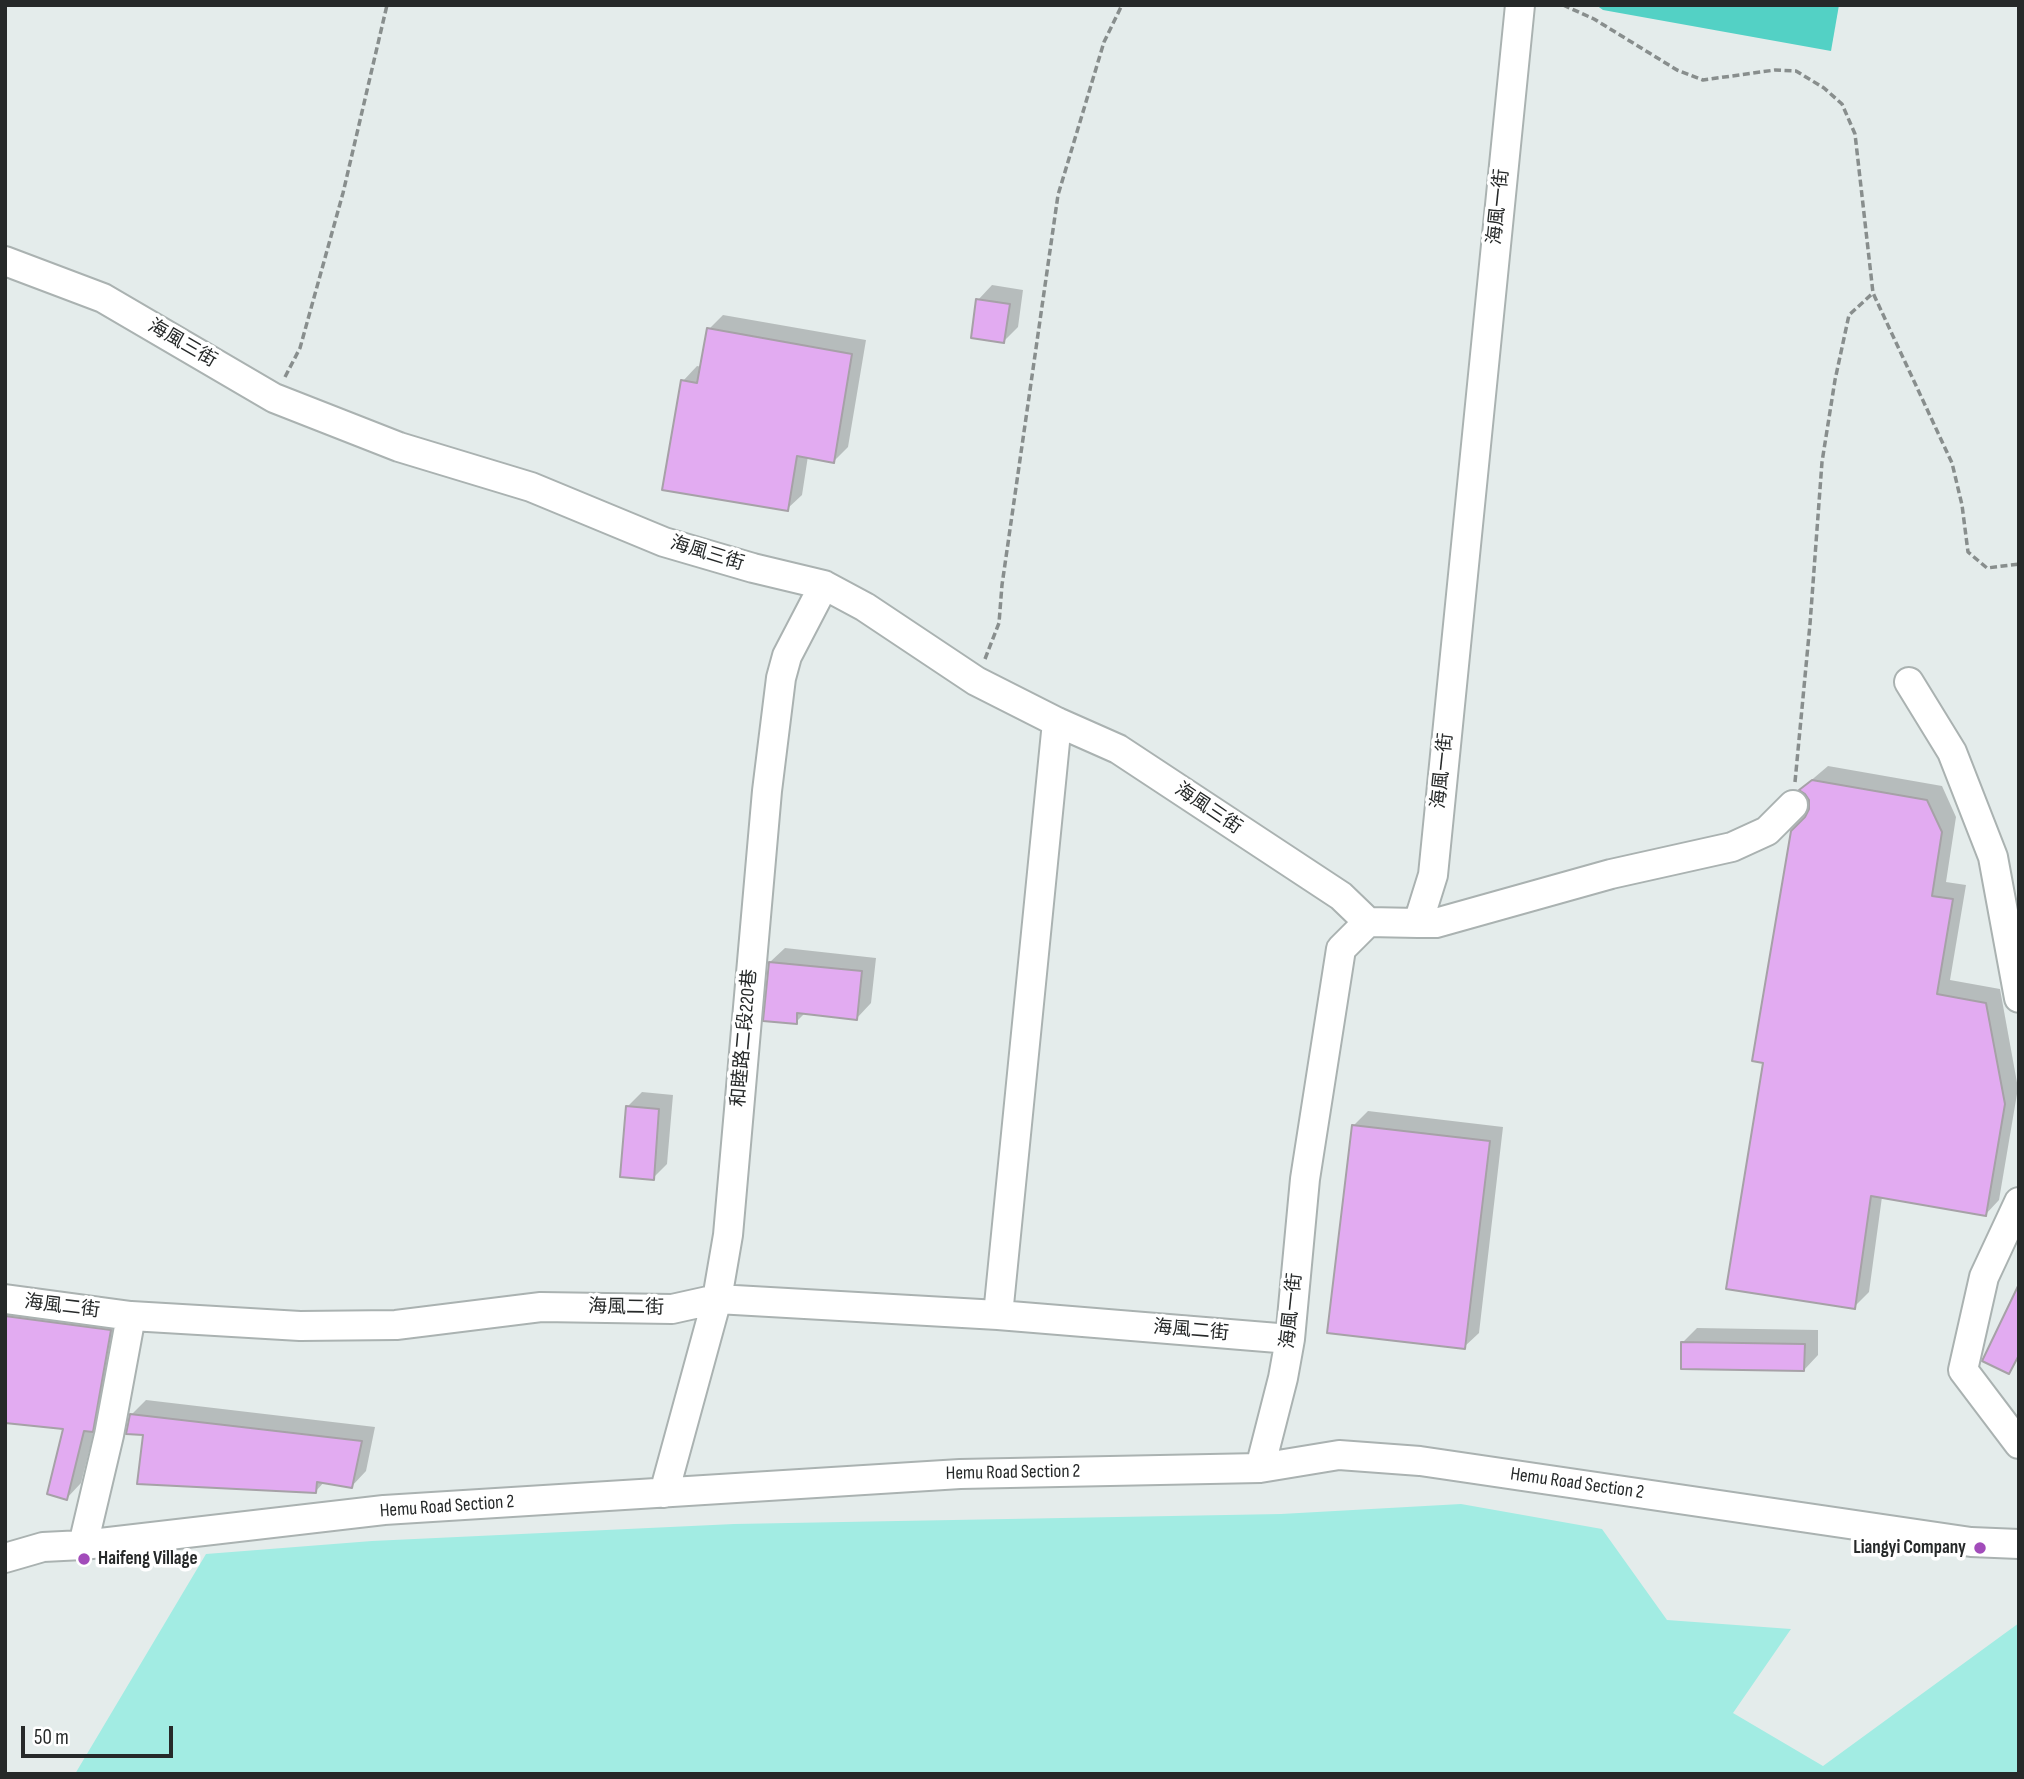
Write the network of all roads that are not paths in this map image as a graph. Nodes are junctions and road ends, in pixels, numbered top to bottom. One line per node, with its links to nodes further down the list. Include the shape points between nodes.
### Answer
1 (1520, 5): 8 (street, 海風一街, via 1433,875)
2 (5, 261): 3 (street, 海風三街, via 103,298 274,398 399,447 531,487 664,542)
3 (824, 585): 5 (street, 海風三街, via 976,681); 12 (street, 和睦路二段220巷, via 787,656 781,678 729,1235)
4 (1909, 682): 9 (street, via 1952,752 1993,858)
5 (1057, 722): 7 (street, 海風三街, via 1118,749 1341,897); 13 (street)
6 (1793, 805): 8 (street, via 1767,831 1732,847 1611,874 1436,923)
7 (1368, 922): 8 (street); 15 (street, 海風一街, via 1341,949 1305,1179)
8 (1418, 923)
9 (2019, 998)
10 (2019, 1202): 16 (street, via 1984,1278 1964,1370)
11 (5, 1299): 14 (street, 海風二街)
12 (717, 1299): 13 (street, 海風二街); 14 (street, 海風二街, via 672,1309 541,1307 396,1325 300,1326); 18 (street, 和睦路二段220巷)
13 (999, 1315): 15 (street, 海風二街)
14 (131, 1316): 20 (street)
15 (1290, 1339): 17 (street, 海風一街)
16 (2019, 1444)
17 (1260, 1468): 18 (street, Hemu Road Section 2, via 960,1474); 19 (street, Hemu Road Section 2, via 1339,1455 1420,1461 1971,1542)
18 (664, 1493): 20 (street, Hemu Road Section 2, via 384,1510)
19 (2019, 1544)
20 (83, 1545): 21 (street, Hemu Road Section 2, via 43,1547)
21 (5, 1558)

